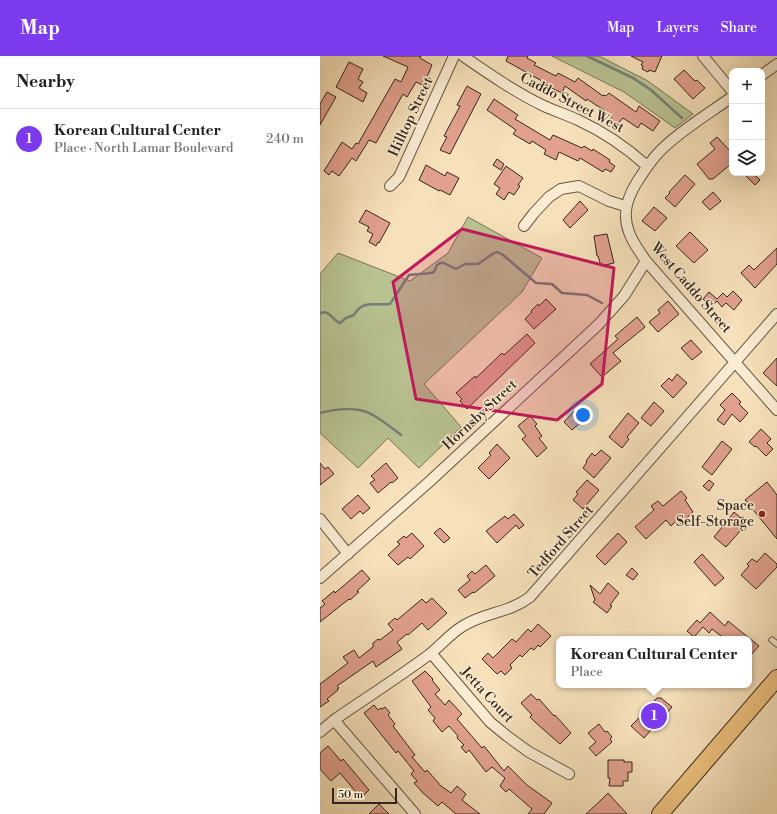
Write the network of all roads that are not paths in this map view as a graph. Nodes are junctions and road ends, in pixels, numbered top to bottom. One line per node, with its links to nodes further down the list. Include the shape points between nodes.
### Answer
1 (454, 56): 9 (street, Hilltop Street, via 399,177)
2 (463, 56): 8 (street, Caddo Street West, via 511,88 544,106 607,134)
3 (703, 56): 6 (street)
4 (777, 64): 5 (street)
5 (765, 73)
6 (729, 87)
7 (729, 99): 8 (street, via 670,142)
8 (647, 166): 10 (street)
9 (390, 186)
10 (626, 206): 11 (street, via 609,201 579,186 561,189 549,197); 12 (street, West Caddo Street, via 628,232)
11 (524, 226)
12 (646, 261): 14 (street, West Caddo Street); 17 (street, Hornsby Street, via 624,296 598,324)
13 (777, 314): 14 (street, Tedford Street)
14 (736, 362): 15 (street); 21 (street, Tedford Street, via 530,597 510,609 489,614 461,627)
15 (777, 410)
16 (320, 519): 17 (street)
17 (348, 554): 18 (street, Hornsby Street)
18 (320, 578)
19 (772, 640): 20 (lane)
20 (777, 644)
21 (431, 653): 23 (street, Tedford Street); 25 (street, Jetta Court, via 490,722 529,752)
22 (777, 678): 27 (main road)
23 (334, 720): 24 (street, Tedford Street); 26 (street)
24 (320, 732)
25 (570, 774)
26 (415, 814)
27 (660, 814)

